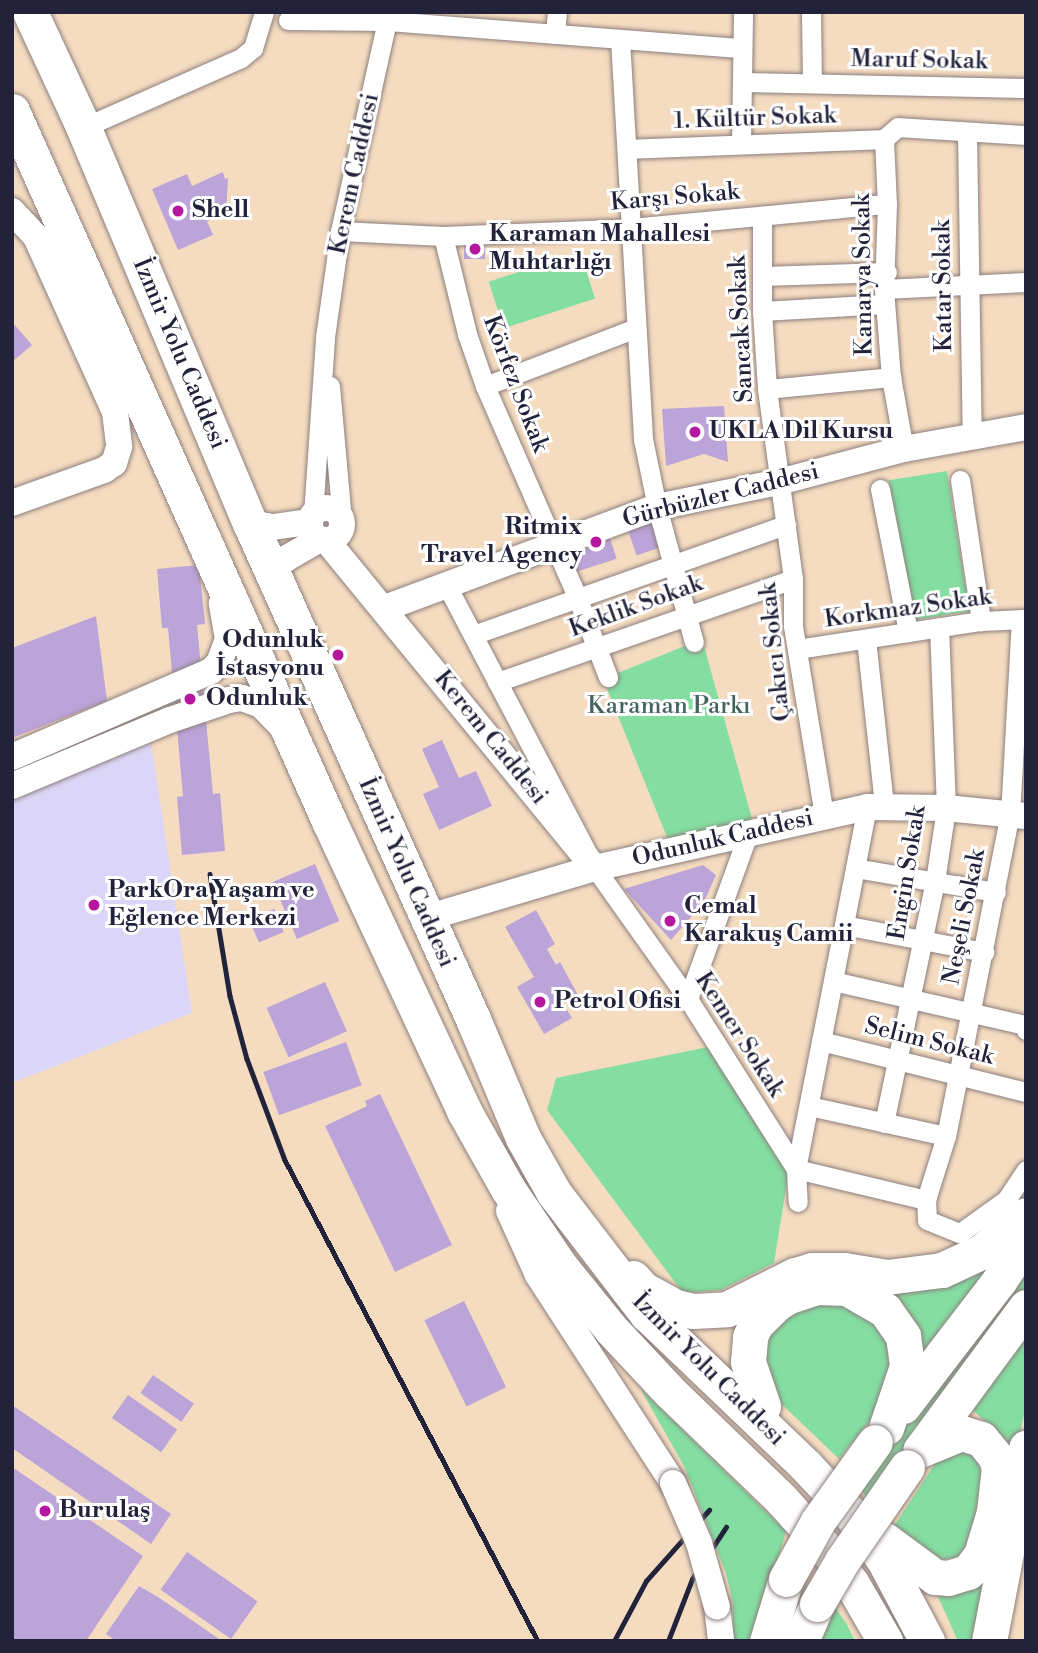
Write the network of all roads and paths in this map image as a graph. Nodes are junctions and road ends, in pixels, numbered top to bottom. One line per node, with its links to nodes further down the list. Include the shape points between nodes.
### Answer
1 (30, 12): 34 (highway, İzmir Yolu Caddesi)
2 (49, 12): 16 (highway)
3 (264, 12): 16 (street, via 253,48 241,58)
4 (558, 12): 9 (street)
5 (743, 12): 11 (street)
6 (811, 12): 13 (street)
7 (389, 17): 8 (street); 9 (street); 27 (street, Kerem Caddesi)
8 (288, 20)
9 (555, 34): 10 (street)
10 (621, 39): 11 (street); 22 (street)
11 (742, 48): 12 (street)
12 (741, 82): 13 (street, Maruf Sokak); 20 (street)
13 (812, 83): 14 (street, Maruf Sokak)
14 (1026, 88)
15 (12, 111): 30 (highway, İzmir Yolu Caddesi)
16 (96, 122): 34 (highway)
17 (967, 133): 18 (street, 1. Kültür Sokak); 19 (street, 1. Kültür Sokak, via 898,127); 32 (street, Katar Sokak)
18 (1026, 135)
19 (884, 139): 20 (street, 1. Kültür Sokak); 23 (street, Kanarya Sokak)
20 (741, 143): 22 (street, 1. Kültür Sokak)
21 (12, 149): 30 (highway)
22 (627, 149): 26 (street)
23 (887, 204): 25 (street, Karşı Sokak); 33 (street, Kanarya Sokak)
24 (12, 211): 47 (street, via 36,237 115,412 119,447 114,463 69,485)
25 (762, 216): 26 (street, Karşı Sokak); 29 (street, Sancak Sokak)
26 (631, 228): 28 (street, Karşı Sokak); 36 (street)
27 (340, 231): 28 (street, Karşı Sokak); 37 (street, Kerem Caddesi)
28 (443, 236): 39 (street, Körfez Sokak)
29 (762, 276): 33 (street); 35 (street, Sancak Sokak)
30 (89, 280): 53 (highway, İzmir Yolu Caddesi)
31 (1026, 282): 32 (street)
32 (967, 283): 33 (street); 42 (street, Katar Sokak)
33 (885, 288): 35 (street); 38 (street, Kanarya Sokak)
34 (156, 300): 49 (highway, İzmir Yolu Caddesi)
35 (762, 311): 40 (street, Sancak Sokak)
36 (636, 328): 39 (street); 48 (street, via 643,439)
37 (325, 337): 51 (street, Kerem Caddesi); 51 (street, Kerem Caddesi)
38 (891, 377): 40 (street); 43 (street, Kanarya Sokak)
39 (485, 386): 52 (street, Körfez Sokak)
40 (767, 389): 45 (street, Sancak Sokak)
41 (1026, 427): 42 (street, Gürbüzler Caddesi)
42 (972, 438): 43 (street, Gürbüzler Caddesi)
43 (904, 449): 45 (street, Gürbüzler Caddesi)
44 (960, 480): 62 (street)
45 (779, 482): 48 (street, Gürbüzler Caddesi); 50 (street, Çakıcı Sokak)
46 (880, 489): 64 (street)
47 (12, 503)
48 (657, 507): 52 (street, Gürbüzler Caddesi); 54 (street)
49 (250, 523): 51 (street); 55 (highway, İzmir Yolu Caddesi)
50 (786, 525): 54 (street); 56 (street, Çakıcı Sokak)
51 (326, 528): 55 (street, via 277,566); 59 (street, Kerem Caddesi)
52 (553, 544): 57 (street, Gürbüzler Caddesi); 58 (street, Körfez Sokak)
53 (208, 551): 72 (highway, İzmir Yolu Caddesi); 73 (street, via 227,623 228,639 219,663 211,671)
54 (672, 563): 58 (street); 60 (street)
55 (274, 577): 84 (highway, İzmir Yolu Caddesi)
56 (793, 579): 60 (street, Keklik Sokak); 69 (street, Çakıcı Sokak)
57 (446, 584): 59 (street, Gürbüzler Caddesi); 65 (street, Kemer Sokak)
58 (577, 597): 65 (street); 68 (street, Körfez Sokak)
59 (385, 608): 80 (street, Kerem Caddesi)
60 (686, 614): 67 (street); 68 (street, Keklik Sokak)
61 (1024, 619): 62 (street, Korkmaz Sokak); 77 (street, Neşeli Sokak)
62 (981, 621): 63 (street, Korkmaz Sokak)
63 (939, 627): 64 (street, Korkmaz Sokak); 76 (street, Engin Sokak)
64 (908, 632): 66 (street, Korkmaz Sokak)
65 (473, 635): 71 (street, Kemer Sokak)
66 (866, 639): 69 (street, Korkmaz Sokak); 75 (street)
67 (694, 642)
68 (597, 647): 70 (street, Körfez Sokak); 71 (street, Keklik Sokak)
69 (797, 649): 78 (street, Çakıcı Sokak)
70 (608, 677)
71 (497, 682): 80 (street, Kemer Sokak)
72 (300, 751): 74 (street, via 275,717 242,698 170,720); 99 (highway, İzmir Yolu Caddesi)
73 (12, 757)
74 (12, 786)
75 (876, 806): 76 (street, Odunluk Caddesi); 78 (street, Odunluk Caddesi); 81 (street)
76 (946, 808): 77 (street, Odunluk Caddesi); 82 (street, Engin Sokak)
77 (1018, 814): 83 (street, Neşeli Sokak)
78 (824, 816): 79 (street, Odunluk Caddesi)
79 (748, 834): 80 (street, Odunluk Caddesi); 89 (street)
80 (596, 868): 84 (street, Odunluk Caddesi); 89 (street, Kemer Sokak)
81 (855, 868): 82 (street); 85 (street)
82 (935, 881): 83 (street); 86 (street, Engin Sokak)
83 (996, 892): 87 (street, Neşeli Sokak)
84 (426, 918): 102 (highway, İzmir Yolu Caddesi)
85 (844, 925): 86 (street); 88 (street)
86 (922, 940): 87 (street); 90 (street, Engin Sokak)
87 (984, 952): 91 (street, Neşeli Sokak)
88 (833, 981): 90 (street); 94 (street)
89 (688, 999): 103 (street, Kemer Sokak)
90 (909, 1000): 91 (street); 95 (street, Engin Sokak)
91 (971, 1015): 92 (street); 96 (street, Neşeli Sokak)
92 (1026, 1024): 93 (street)
93 (1026, 1030)
94 (821, 1041): 95 (street, Selim Sokak); 98 (street)
95 (898, 1060): 96 (street, Selim Sokak); 100 (street, Engin Sokak)
96 (958, 1075): 97 (street, Selim Sokak); 101 (street, Neşeli Sokak)
97 (1026, 1091)
98 (808, 1106): 100 (street); 103 (street)
99 (464, 1111): 117 (highway, İzmir Yolu Caddesi, via 508,1189 560,1266 611,1329 797,1515); 118 (street, bridge, via 538,1275 673,1483 699,1543 717,1607)
100 (884, 1123): 101 (street)
101 (946, 1136): 106 (street, Neşeli Sokak)
102 (537, 1162): 109 (highway); 123 (highway, İzmir Yolu Caddesi, via 586,1239 647,1314 848,1511 884,1560)
103 (796, 1169): 105 (street, Kemer Sokak); 106 (street)
104 (1026, 1170): 106 (street, via 1006,1200 960,1233)
105 (798, 1202)
106 (927, 1210)
107 (1026, 1215): 109 (highway, via 981,1252 923,1275 887,1277 812,1270 741,1304 710,1311 676,1307)
108 (1026, 1240): 112 (highway)
109 (643, 1289): 111 (highway)
110 (1026, 1307): 114 (highway)
111 (763, 1406): 112 (highway, via 748,1362 755,1325 789,1296 816,1287 847,1288 885,1310 903,1336 907,1366); 115 (highway, via 859,1503)
112 (880, 1435): 119 (highway, bridge, via 818,1521 786,1579)
113 (1026, 1448): 116 (highway)
114 (914, 1459): 115 (highway, via 961,1433 981,1438 989,1446 999,1467 994,1512 981,1555 968,1572 935,1577); 120 (highway, bridge, via 842,1562)
115 (885, 1540): 124 (highway)
116 (1015, 1553): 125 (highway)
117 (852, 1584): 121 (highway); 122 (highway, İzmir Yolu Caddesi)
118 (721, 1641)
119 (767, 1641)
120 (801, 1641)
121 (873, 1641)
122 (885, 1641)
123 (927, 1641)
124 (939, 1641)
125 (989, 1641)

